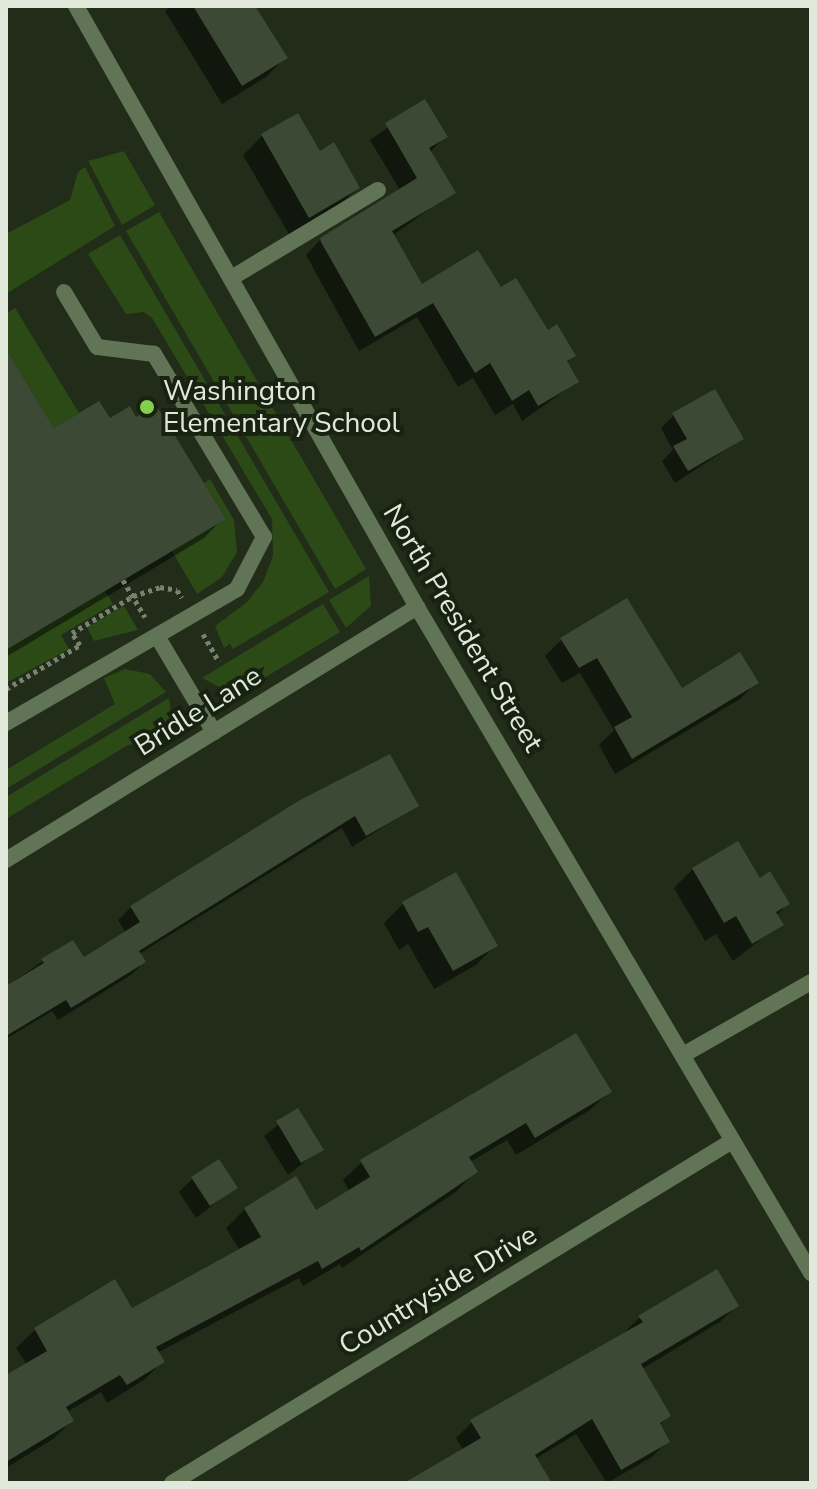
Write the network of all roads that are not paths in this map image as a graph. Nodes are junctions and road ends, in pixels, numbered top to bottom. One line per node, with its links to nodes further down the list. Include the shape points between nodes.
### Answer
1 (76, 6): 3 (street, North President Street)
2 (378, 190): 3 (street)
3 (233, 277): 5 (street, North President Street)
4 (64, 292): 6 (street, via 97,347 154,354 264,537 237,589)
5 (417, 607): 8 (street, Bridle Lane); 11 (street, North President Street)
6 (152, 629): 7 (street); 8 (street)
7 (6, 723)
8 (214, 732): 9 (street, Bridle Lane)
9 (6, 860)
10 (811, 982): 11 (street)
11 (683, 1055): 12 (street, North President Street)
12 (732, 1141): 13 (street, North President Street); 14 (street, Countryside Drive)
13 (811, 1273)
14 (172, 1483)

